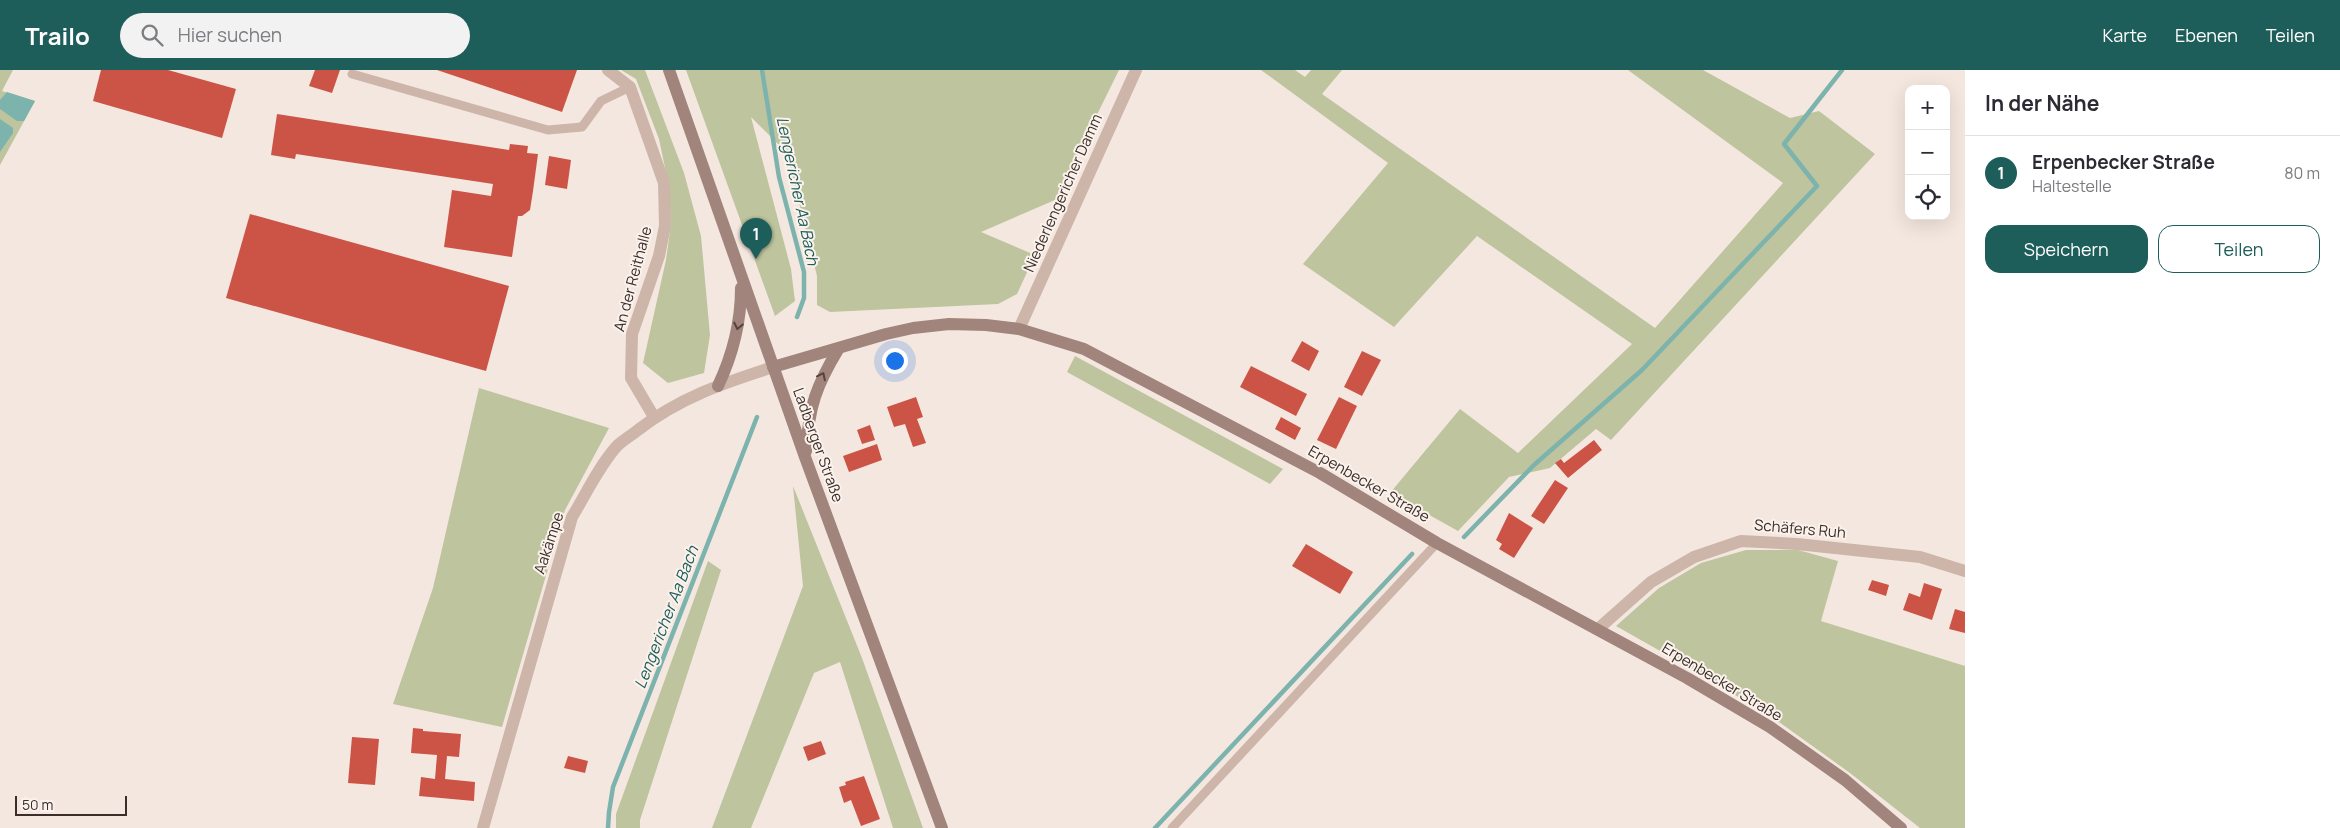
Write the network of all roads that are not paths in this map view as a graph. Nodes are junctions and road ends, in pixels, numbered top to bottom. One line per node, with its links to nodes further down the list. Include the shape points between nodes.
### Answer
1 (608, 70): 5 (street)
2 (669, 70): 6 (main road, Ladberger Straße)
3 (1136, 70): 7 (street, Niederlengericher Damm)
4 (352, 74): 5 (lane, via 548,130 582,126 602,101)
5 (630, 87): 11 (street, An der Reithalle, via 664,183 665,226 659,256 632,334 632,378)
6 (741, 278): 9 (main road, Ladberger Straße); 10 (main road, one-way to 10, via 741,313)
7 (1019, 329): 8 (main road, Erpenbecker Straße, via 949,324 914,328); 13 (main road, Erpenbecker Straße, via 1084,349 1116,364)
8 (839, 348): 9 (main road, Erpenbecker Straße); 12 (main road, one-way to 8, via 812,404 821,378)
9 (773, 367): 10 (street, Aakämpe); 12 (main road, Ladberger Straße)
10 (718, 386): 11 (street, Aakämpe, via 676,403)
11 (654, 417): 16 (street, Aakämpe, via 618,446 592,482 572,518)
12 (805, 457): 17 (main road, Ladberger Straße)
13 (1438, 542): 15 (main road, Erpenbecker Straße); 18 (lane)
14 (1965, 571): 15 (street, Schäfers Ruh, via 1920,557 1741,541 1694,557 1650,582)
15 (1598, 629): 19 (main road, Erpenbecker Straße, via 1770,727 1844,780)
16 (483, 828)
17 (942, 828)
18 (1172, 828)
19 (1901, 828)

